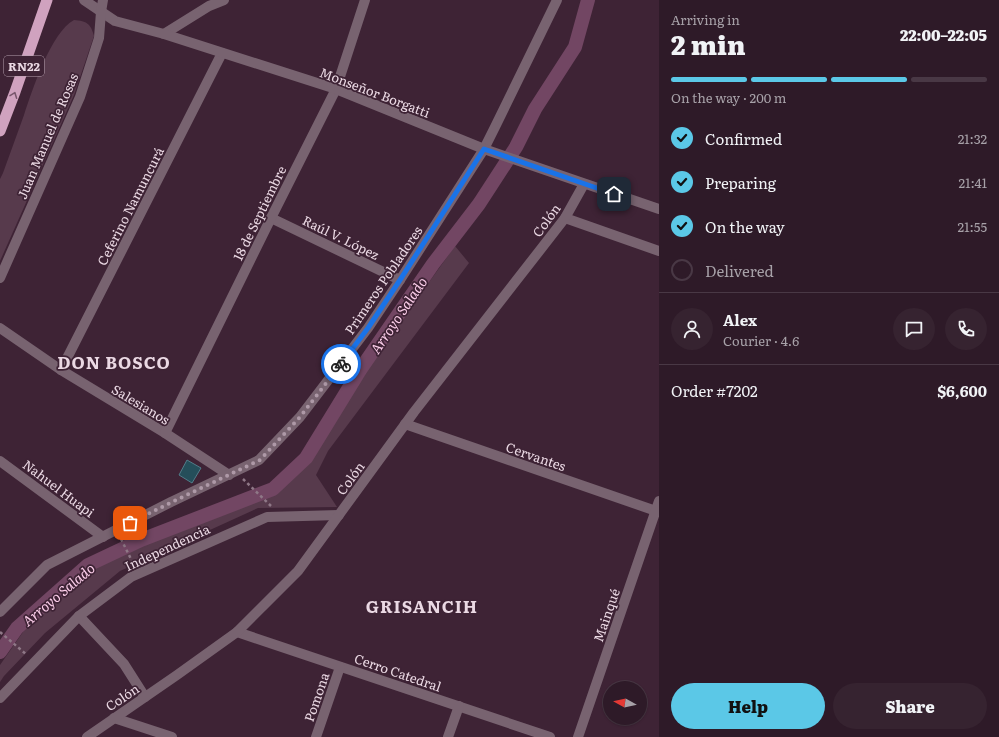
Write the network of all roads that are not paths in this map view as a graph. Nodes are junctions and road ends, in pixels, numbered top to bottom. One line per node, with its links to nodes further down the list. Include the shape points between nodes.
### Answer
1 (47, 0): 11 (highway, RN22, one-way to 1)
2 (84, 0): 7 (street, Monseñor Borgatti)
3 (104, 0): 7 (street, Juan Manuel de Rosas)
4 (224, 0): 8 (street, via 209,6)
5 (365, 0): 10 (street, 18 de Septiembre)
6 (557, 0): 12 (street, Primeros Pobladores)
7 (101, 12): 8 (street, Monseñor Borgatti, via 114,21); 18 (street, Juan Manuel de Rosas, via 99,38 80,97)
8 (164, 34): 9 (street, Monseñor Borgatti)
9 (222, 53): 10 (street, Monseñor Borgatti); 21 (street, Ceferino Namuncurá)
10 (336, 89): 12 (street, Monseñor Borgatti); 15 (street, 18 de Septiembre)
11 (0, 131)
12 (484, 149): 13 (street, Monseñor Borgatti); 19 (street, Primeros Pobladores)
13 (584, 184): 14 (street, Monseñor Borgatti); 16 (street, Colón)
14 (659, 209)
15 (271, 218): 19 (street, Raúl V. López); 23 (street, 18 de Septiembre)
16 (565, 218): 17 (street); 22 (street, Colón)
17 (659, 251)
18 (0, 278)
19 (400, 280): 25 (street, Primeros Pobladores, via 368,328 300,417 260,460)
20 (0, 328): 21 (street, Salesianos)
21 (61, 370): 23 (street, Salesianos)
22 (405, 424): 26 (street, Cervantes); 27 (street, Colón)
23 (165, 433): 25 (street, Salesianos)
24 (0, 461): 28 (street, Nahuel Huapi)
25 (229, 475): 28 (street, Primeros Pobladores)
26 (658, 508): 42 (street, Mainqué)
27 (339, 515): 30 (street, Independencia, via 267,517 131,577); 31 (street, Colón, via 298,571)
28 (103, 537): 29 (street, Primeros Pobladores, via 47,565)
29 (2, 607)
30 (79, 616): 33 (street, via 124,664); 34 (street, Independencia)
31 (237, 632): 32 (street, Cerro Catedral); 33 (street, Colón)
32 (340, 666): 35 (street, Cerro Catedral); 39 (street, Pomona)
33 (145, 697): 36 (street, Colón)
34 (0, 698)
35 (458, 706): 40 (street); 41 (street, Cerro Catedral)
36 (114, 718): 37 (street, Colón); 38 (street)
37 (86, 737)
38 (172, 737)
39 (316, 737)
40 (448, 737)
41 (550, 737)
42 (578, 737)

